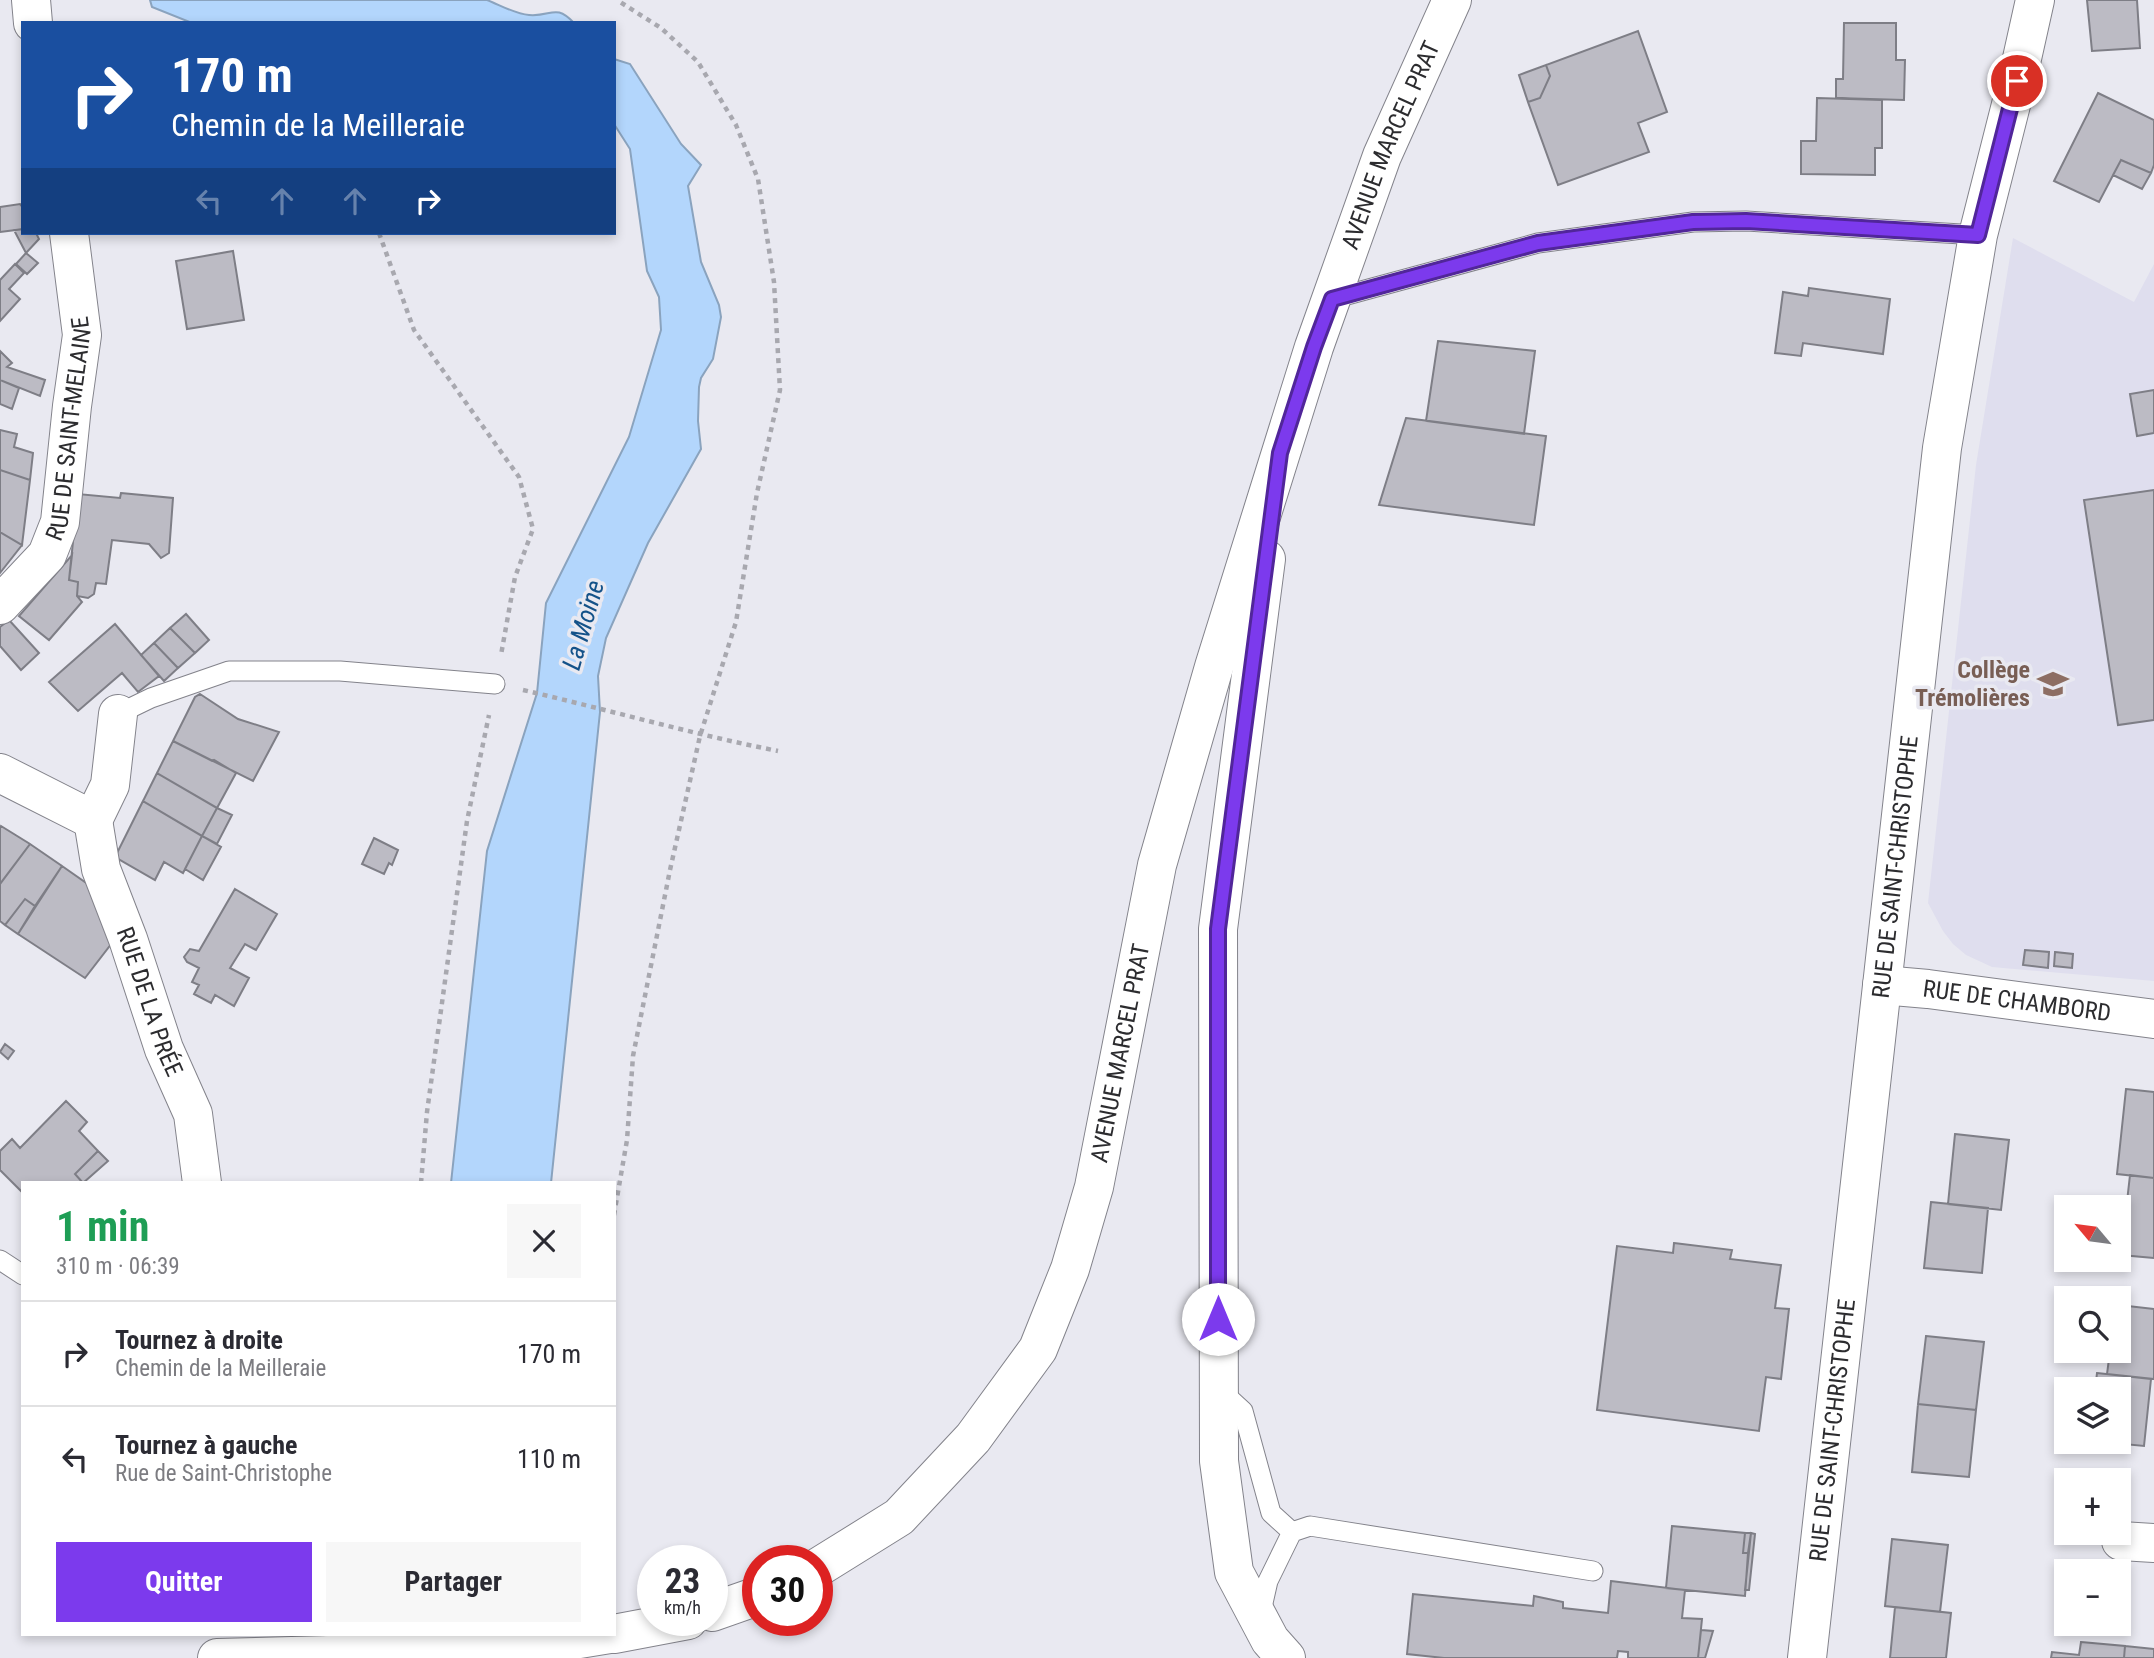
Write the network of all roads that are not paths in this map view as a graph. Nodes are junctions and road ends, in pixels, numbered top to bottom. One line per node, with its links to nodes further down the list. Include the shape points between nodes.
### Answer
1 (31, 0): 4 (street)
2 (1451, 0): 7 (street, AVENUE MARCEL PRAT, via 1382,156)
3 (2035, 0): 6 (street, RUE DE SAINT-CHRISTOPHE)
4 (33, 21)
5 (69, 235): 9 (street, RUE DE SAINT-MELAINE, via 82,335 60,522 47,555)
6 (1978, 235): 7 (lane, via 1693,222 1538,243); 14 (street, RUE DE SAINT-CHRISTOPHE, via 1942,448)
7 (1332, 299): 8 (street, AVENUE MARCEL PRAT)
8 (1280, 453): 19 (street, AVENUE MARCEL PRAT, via 1218,929); 21 (street, AVENUE MARCEL PRAT, via 1157,865 1094,1187 1070,1269 1038,1349 973,1438 899,1517)
9 (0, 605)
10 (495, 684): 11 (lane, via 340,671 229,671)
11 (118, 714): 13 (street, via 110,785)
12 (0, 773): 13 (street)
13 (93, 820): 16 (street, RUE DE LA PRÉE, via 101,869 164,1049 193,1114)
14 (1882, 985): 15 (street, RUE DE CHAMBORD); 31 (street, RUE DE SAINT-CHRISTOPHE)
15 (2154, 1020)
16 (202, 1181)
17 (0, 1260): 18 (lane)
18 (21, 1274)
19 (1218, 1389): 20 (lane, via 1243,1411 1271,1513); 23 (street, AVENUE MARCEL PRAT, via 1219,1461 1234,1572)
20 (1292, 1532): 22 (lane, via 1310,1526); 23 (lane, via 1268,1581)
21 (833, 1558)
22 (1593, 1570)
23 (1259, 1620): 30 (street, AVENUE MARCEL PRAT)
24 (637, 1629): 25 (street)
25 (616, 1633)
26 (382, 1636): 29 (street)
27 (599, 1636): 28 (street, bridge, via 555,1643 330,1656)
28 (217, 1658)
29 (380, 1658)
30 (1286, 1658)
31 (1807, 1658)

